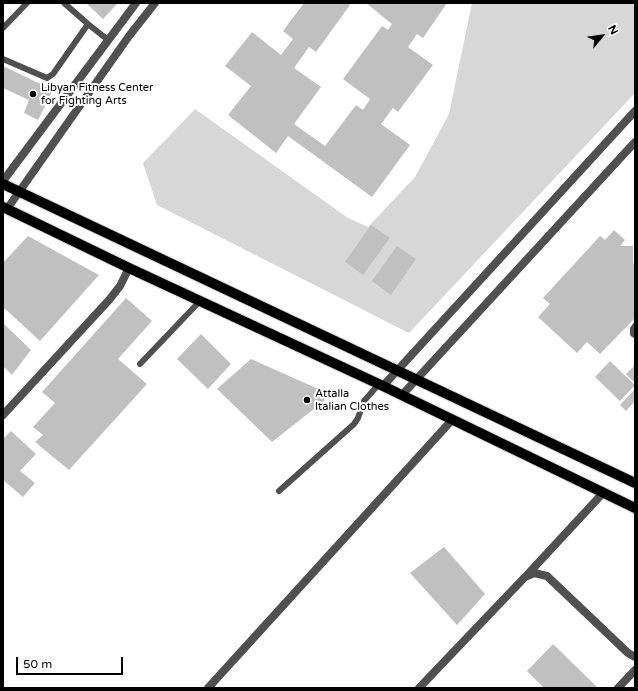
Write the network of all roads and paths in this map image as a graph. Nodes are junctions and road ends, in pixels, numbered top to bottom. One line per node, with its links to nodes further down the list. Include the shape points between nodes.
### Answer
1 (27, 3): 7 (lane)
2 (64, 3): 5 (lane)
3 (136, 3): 6 (street)
4 (155, 3): 8 (street)
5 (88, 24): 9 (lane); 10 (lane, via 53,74 47,78)
6 (117, 27): 8 (street); 9 (street)
7 (3, 28)
8 (130, 36): 14 (street)
9 (108, 40): 13 (street)
10 (3, 59)
11 (635, 111): 21 (street)
12 (635, 142): 22 (street)
13 (3, 183): 14 (main road)
14 (20, 192): 15 (street); 21 (main road)
15 (5, 208): 16 (main road)
16 (129, 268): 17 (main road); 25 (street, via 109,300)
17 (200, 301): 20 (lane); 23 (main road)
18 (635, 326): 19 (lane)
19 (635, 336)
20 (140, 364)
21 (397, 370): 22 (main road); 23 (street)
22 (417, 378): 24 (street); 27 (main road)
23 (381, 385): 24 (main road); 28 (lane, via 364,401 354,424)
24 (402, 395): 26 (main road)
25 (3, 415)
26 (452, 420): 29 (main road); 34 (street)
27 (635, 483)
28 (279, 491)
29 (603, 493): 30 (main road); 31 (street)
30 (635, 508)
31 (526, 576): 32 (street, via 534,573 547,576); 35 (street)
32 (635, 657)
33 (635, 670): 36 (street)
34 (208, 688)
35 (419, 688)
36 (618, 688)

